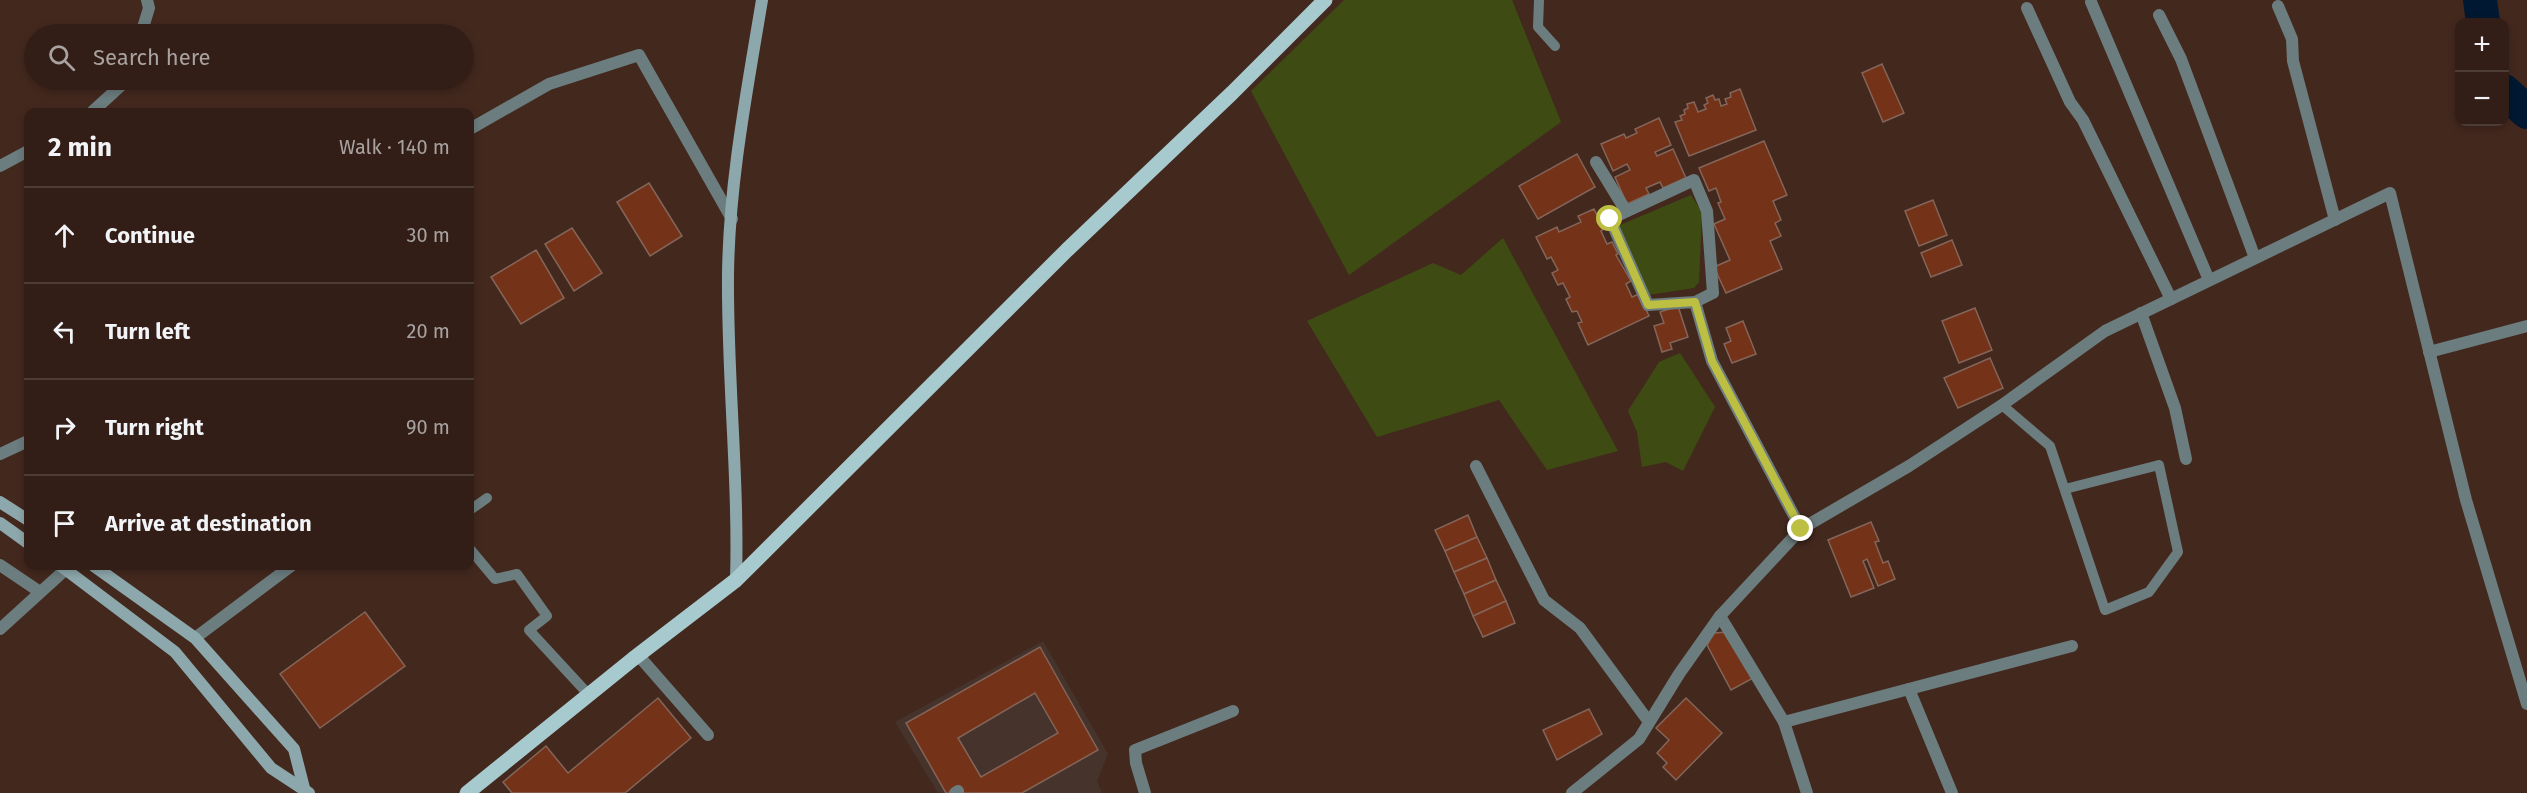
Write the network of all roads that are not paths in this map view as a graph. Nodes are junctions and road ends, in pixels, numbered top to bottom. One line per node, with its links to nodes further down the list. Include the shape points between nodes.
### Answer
1 (147, 0): 9 (street)
2 (762, 0): 18 (main road, via 736,162)
3 (1325, 0): 46 (main road)
4 (1539, 0): 10 (lane, via 1538,27)
5 (2091, 2): 21 (street)
6 (2278, 6): 19 (street, via 2292,39 2293,61)
7 (2027, 8): 22 (street, via 2070,102 2083,120)
8 (2159, 15): 20 (street, via 2181,59)
9 (144, 24)
10 (1555, 46)
11 (116, 90): 12 (street)
12 (96, 108)
13 (474, 127): 18 (street, via 549,84 639,55)
14 (24, 153): 16 (street)
15 (1596, 162): 17 (street)
16 (0, 166)
17 (1626, 211): 23 (street, via 1610,219 1648,305); 23 (street, via 1694,180 1707,211 1713,293)
18 (732, 219): 46 (main road, via 728,275 738,527)
19 (2335, 220): 20 (street); 26 (street, via 2390,194)
20 (2255, 258): 21 (street)
21 (2209, 280): 22 (street)
22 (2171, 299): 24 (street)
23 (1695, 302): 38 (street, via 1712,361)
24 (2141, 313): 27 (street, via 2105,331); 30 (street, via 2175,408)
25 (2527, 326): 26 (street)
26 (2429, 352): 55 (street, via 2466,500)
27 (2002, 405): 32 (lane, via 2050,446); 38 (street, via 1909,466)
28 (24, 443): 29 (street)
29 (0, 454)
30 (2186, 459)
31 (1476, 466): 57 (street, via 1544,600 1580,628)
32 (2065, 489): 32 (lane, via 2105,610 2149,592 2178,552 2159,465)
33 (487, 498): 35 (lane)
34 (0, 502): 36 (main road)
35 (474, 507)
36 (24, 517)
37 (0, 523): 39 (main road)
38 (1801, 529): 48 (street)
39 (24, 540)
40 (474, 554): 54 (lane, via 495,579 517,574 548,616 529,630)
41 (0, 565): 47 (street)
42 (60, 570): 47 (street)
43 (67, 570): 60 (main road, via 175,652 272,768)
44 (100, 570): 50 (main road)
45 (286, 570): 50 (street)
46 (736, 580): 52 (main road)
47 (40, 592): 49 (street)
48 (1720, 616): 57 (street); 58 (street)
49 (0, 629)
50 (195, 638): 60 (main road, via 294,749)
51 (2072, 646): 53 (street)
52 (638, 656): 54 (main road); 59 (street)
53 (1910, 689): 58 (street); 65 (street)
54 (589, 695): 61 (main road)
55 (2527, 704)
56 (1233, 711): 62 (street, via 1135,750)
57 (1649, 722): 63 (street, via 1639,739)
58 (1784, 722): 64 (street)
59 (708, 735)
60 (307, 791)
61 (467, 793)
62 (1145, 793)
63 (1572, 793)
64 (1807, 793)
65 (1952, 793)

